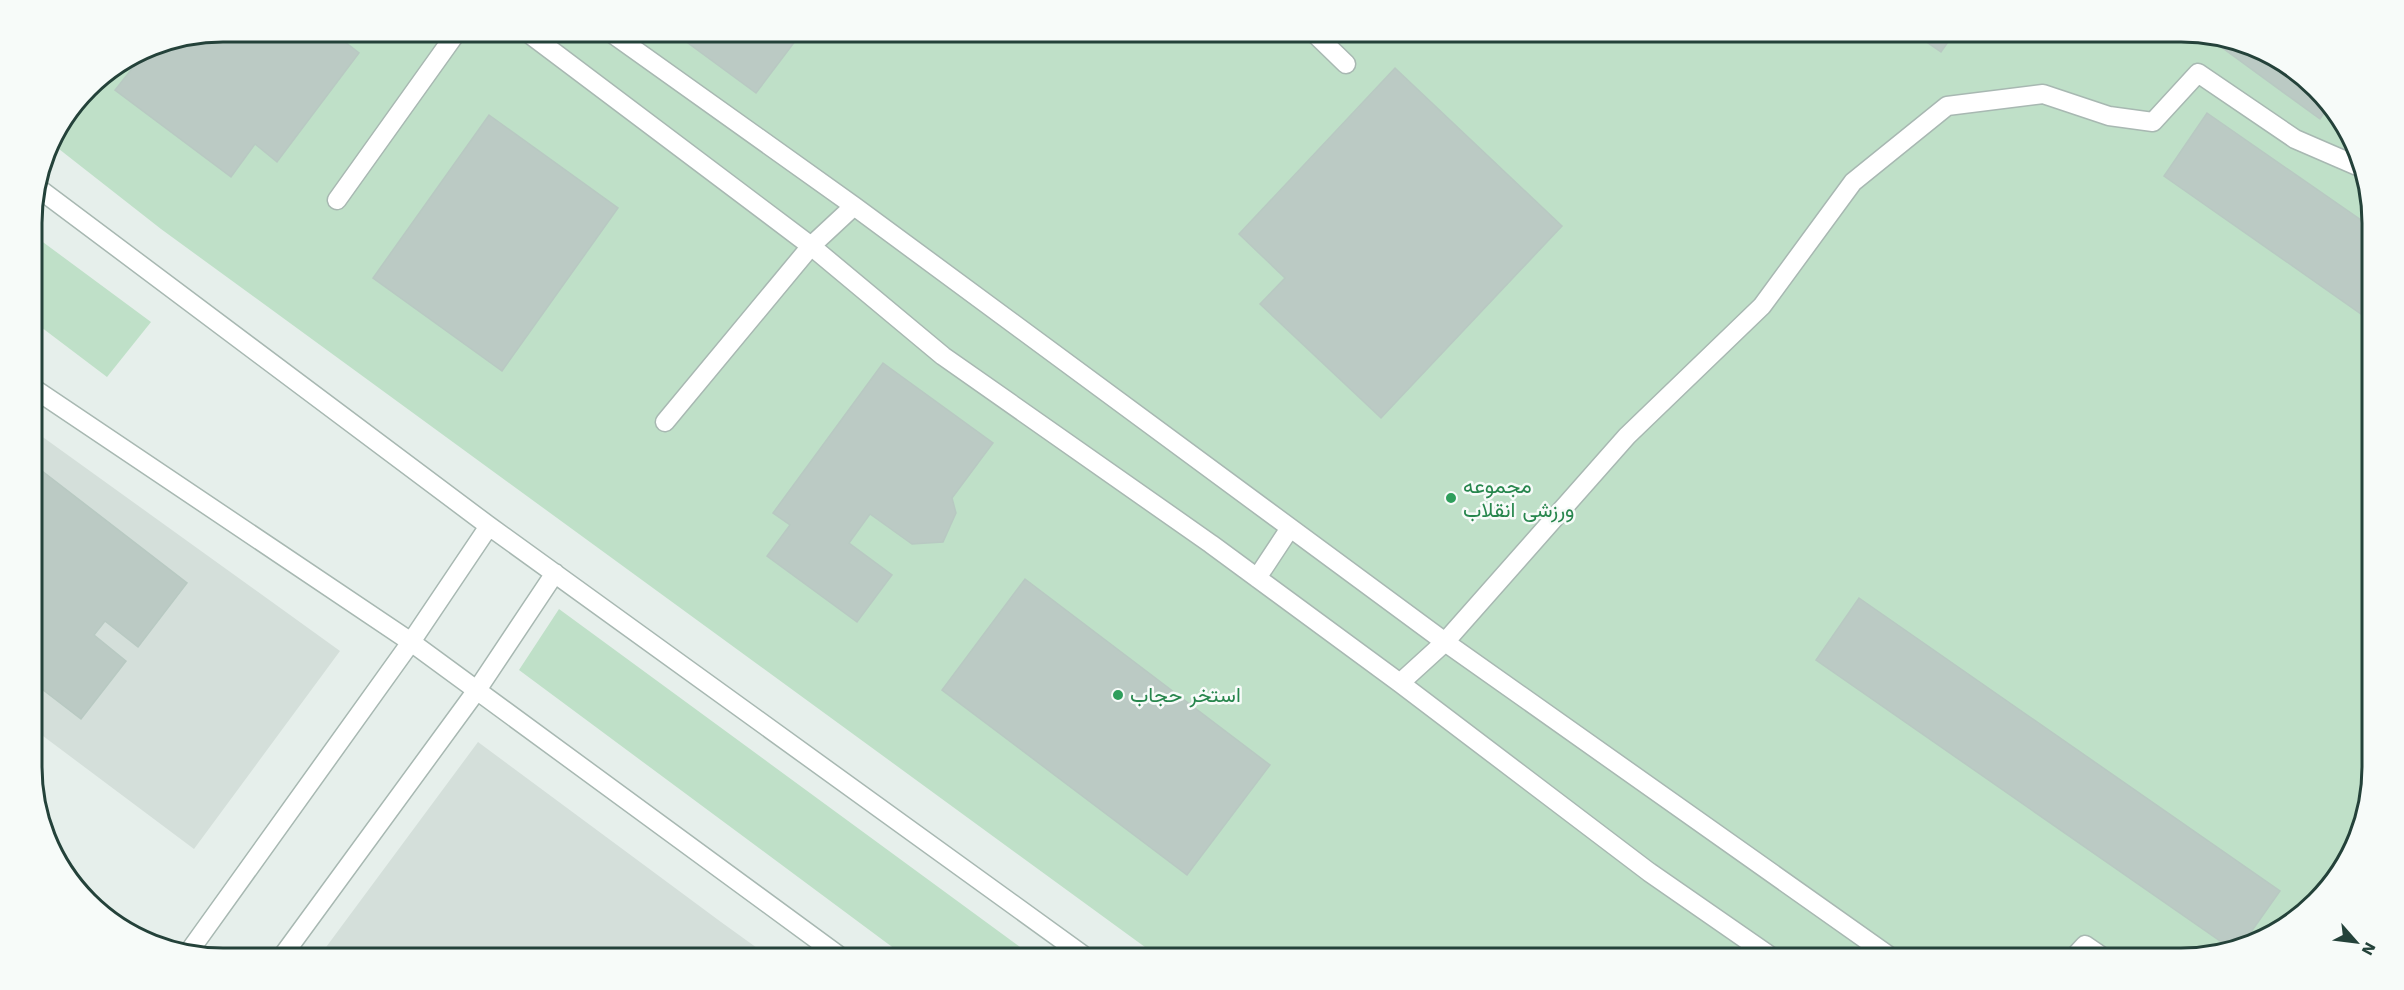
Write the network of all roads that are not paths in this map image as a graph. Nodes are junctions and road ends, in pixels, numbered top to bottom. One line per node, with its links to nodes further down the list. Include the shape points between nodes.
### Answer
1 (450, 42): 8 (street)
2 (540, 42): 10 (street)
3 (624, 42): 9 (street)
4 (1323, 42): 5 (street)
5 (1346, 64)
6 (2351, 163): 18 (street, via 2295,139 2198,73 2153,122 2109,116 2043,94 1947,106 1853,182 1762,306 1627,436)
7 (45, 193): 13 (street)
8 (337, 200)
9 (854, 206): 10 (street); 14 (street)
10 (811, 246): 12 (street); 16 (street, via 943,356)
11 (42, 394): 17 (street)
12 (665, 422)
13 (489, 526): 15 (street); 17 (street)
14 (1290, 528): 16 (street); 18 (street)
15 (555, 573): 20 (street); 24 (street)
16 (1257, 578): 19 (street)
17 (411, 642): 20 (street); 21 (street)
18 (1445, 642): 19 (street); 26 (street)
19 (1400, 682): 25 (street, via 1649,872)
20 (477, 690): 22 (street); 23 (street)
21 (193, 946)
22 (288, 948)
23 (828, 948)
24 (1073, 948)
25 (1759, 948)
26 (1878, 948)

